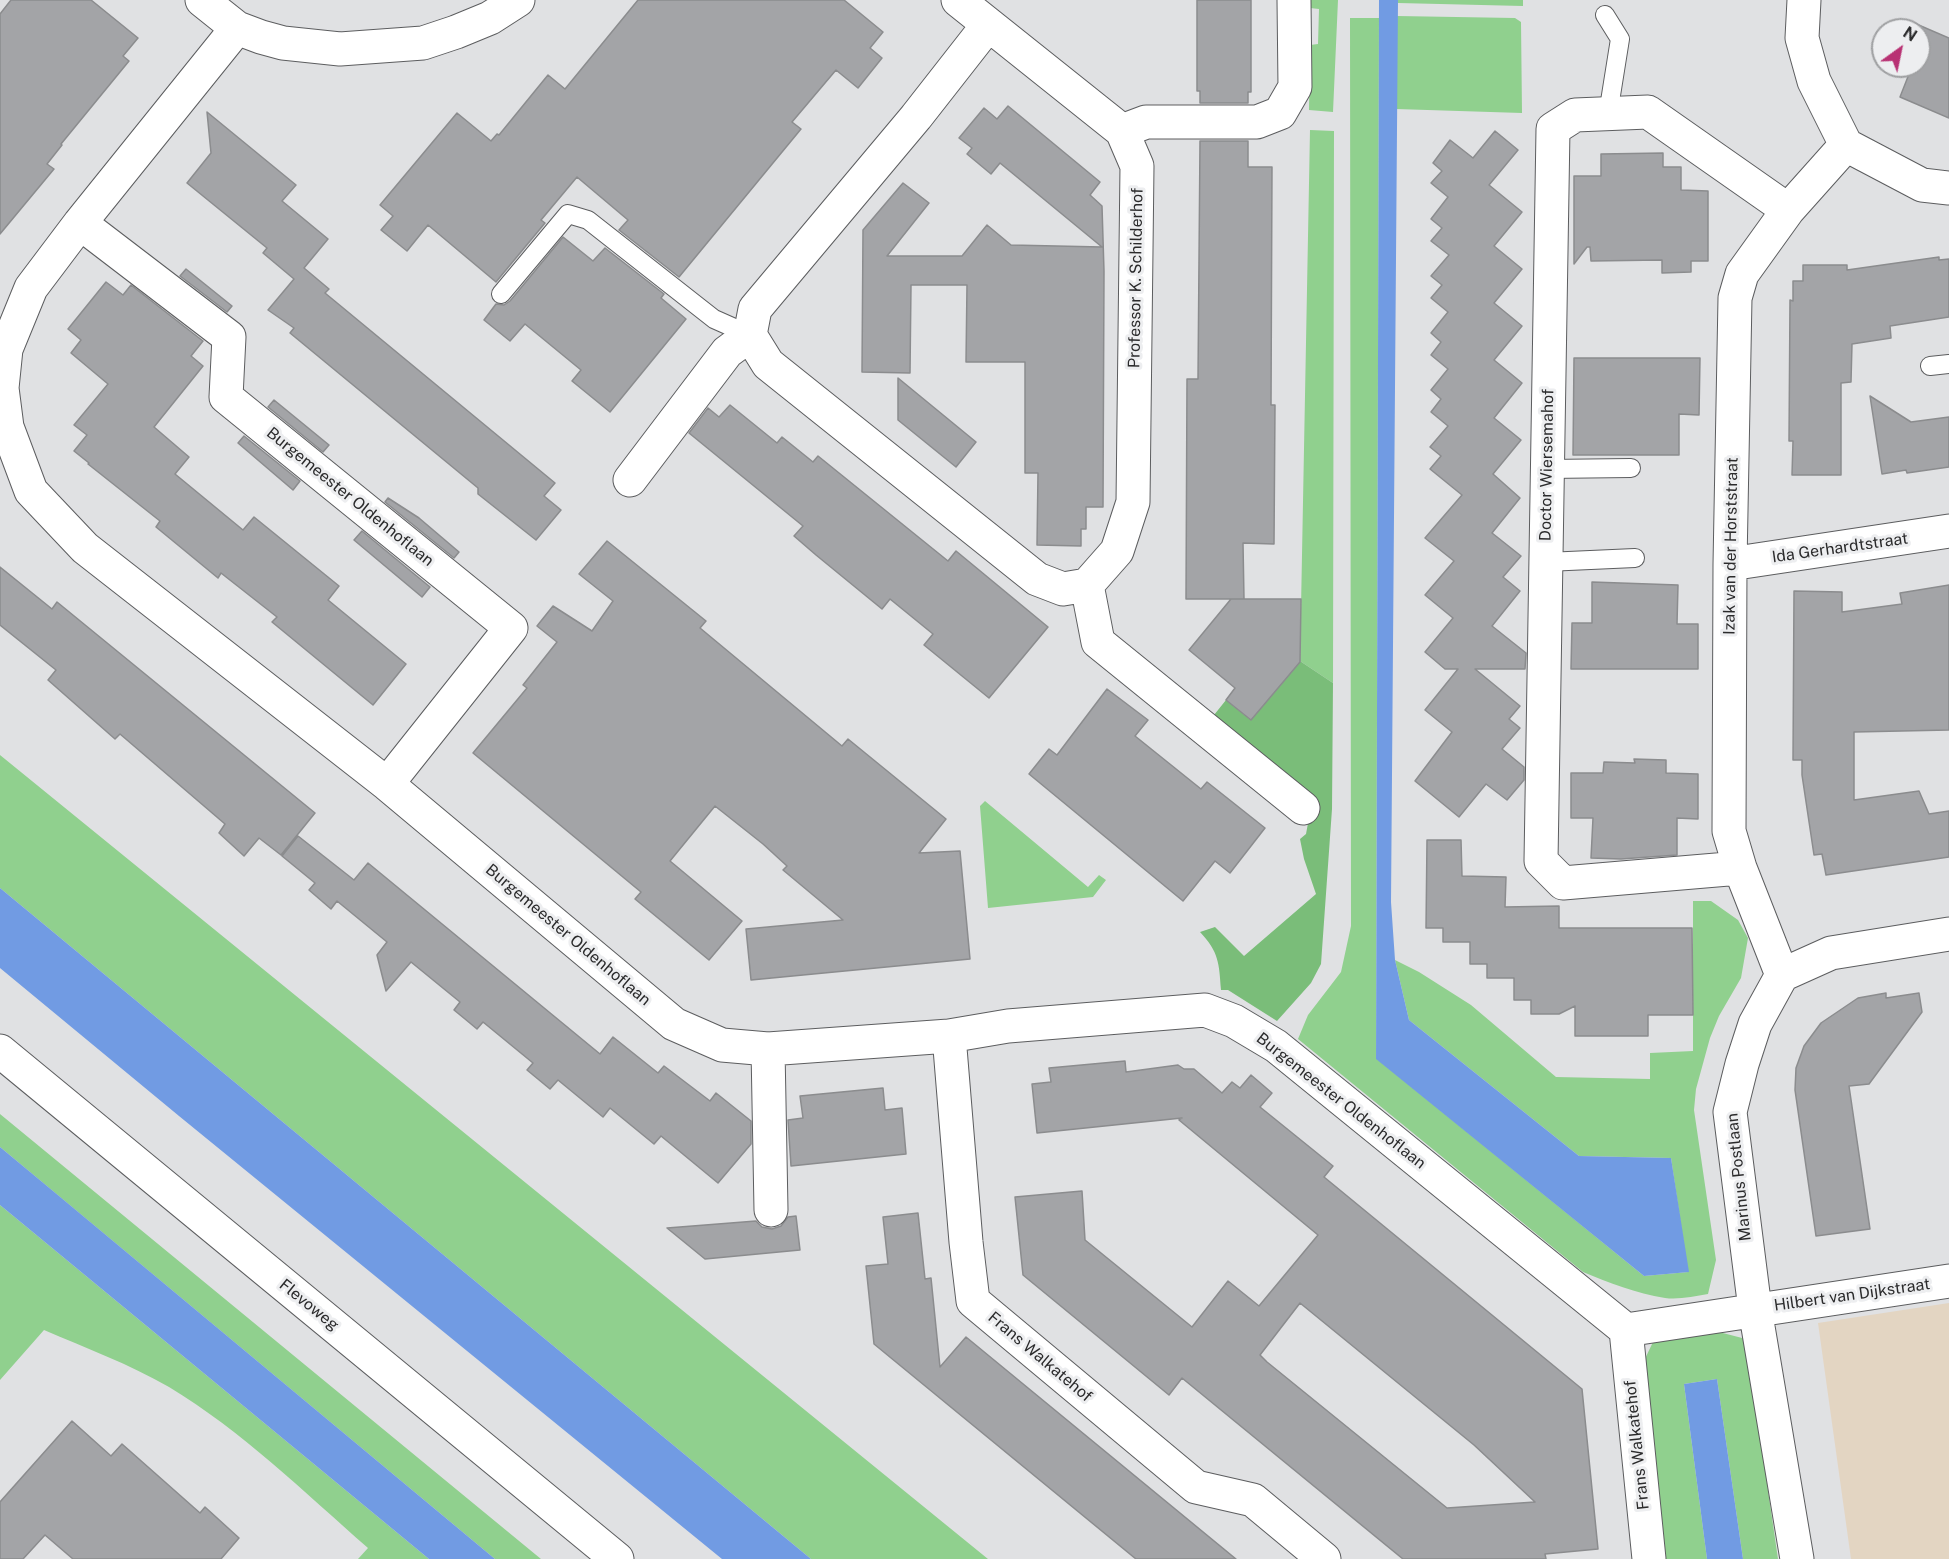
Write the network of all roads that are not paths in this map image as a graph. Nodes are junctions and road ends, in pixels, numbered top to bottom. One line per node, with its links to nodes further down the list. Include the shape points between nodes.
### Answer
1 (202, 0): 8 (street)
2 (518, 0): 8 (street, via 490,18 423,43 340,49 283,43)
3 (958, 0): 7 (street, Professor K. Schilderhof)
4 (1294, 0): 10 (street, via 1295,87 1280,113 1257,122 1146,122)
5 (1804, 0): 11 (street, via 1802,38 1814,81)
6 (1605, 15): 9 (lane, via 1620,39)
7 (988, 25): 10 (street, Professor K. Schilderhof); 16 (street, via 755,309)
8 (237, 28): 14 (street, Burgemeester Oldenhoflaan)
9 (1608, 114): 13 (street, Doctor Wiersemahof, via 1648,112); 21 (street, Doctor Wiersemahof, via 1575,115 1553,129)
10 (1122, 131): 27 (street, Professor K. Schilderhof, via 1137,165 1133,502 1117,551)
11 (1846, 145): 12 (street, via 1922,185); 13 (street, Izak van der Horststraat)
12 (1949, 188)
13 (1788, 210): 26 (street, Izak van der Horststraat, via 1742,274 1735,298)
14 (80, 223): 19 (street, Burgemeester Oldenhoflaan, via 32,288 6,349); 28 (street, Burgemeester Oldenhoflaan, via 229,337 226,397 511,628)
15 (501, 294): 16 (lane, via 568,214 588,220 714,319)
16 (750, 335): 22 (street, via 727,352); 27 (street, via 768,364 1037,579 1063,590)
17 (1949, 364): 18 (lane)
18 (1930, 366)
19 (1, 388): 28 (street, Burgemeester Oldenhoflaan, via 7,427 31,491 86,548)
20 (1631, 468): 21 (lane)
21 (1547, 469): 25 (street, Doctor Wiersemahof)
22 (630, 480)
23 (1949, 531): 26 (street, Ida Gerhardtstraat)
24 (1635, 558): 25 (lane)
25 (1546, 562): 30 (street, Doctor Wiersemahof, via 1541,861 1563,883)
26 (1730, 564): 30 (street, Izak van der Horststraat, via 1729,831)
27 (1087, 585): 29 (street, via 1098,642)
28 (387, 784): 34 (street, Burgemeester Oldenhoflaan, via 674,1024 722,1045)
29 (1303, 808)
30 (1740, 867): 32 (street, Izak van der Horststraat)
31 (1949, 934): 32 (street, via 1831,953)
32 (1782, 975): 38 (street, Marinus Postlaan, via 1755,1024 1730,1112)
33 (949, 1035): 34 (street, Burgemeester Oldenhoflaan); 39 (street, Burgemeester Oldenhoflaan, via 1008,1026 1205,1010 1234,1021 1276,1046); 41 (street, Frans Walkatehof, via 973,1300 1196,1487 1253,1500)
34 (768, 1049): 36 (street)
35 (0, 1051): 40 (street, Flevoweg)
36 (771, 1210)
37 (1949, 1281): 38 (street, Hilbert van Dijkstraat)
38 (1755, 1309): 39 (street); 43 (street, Marinus Postlaan)
39 (1626, 1330): 42 (street, Frans Walkatehof)
40 (617, 1559)
41 (1324, 1559)
42 (1649, 1559)
43 (1797, 1559)

